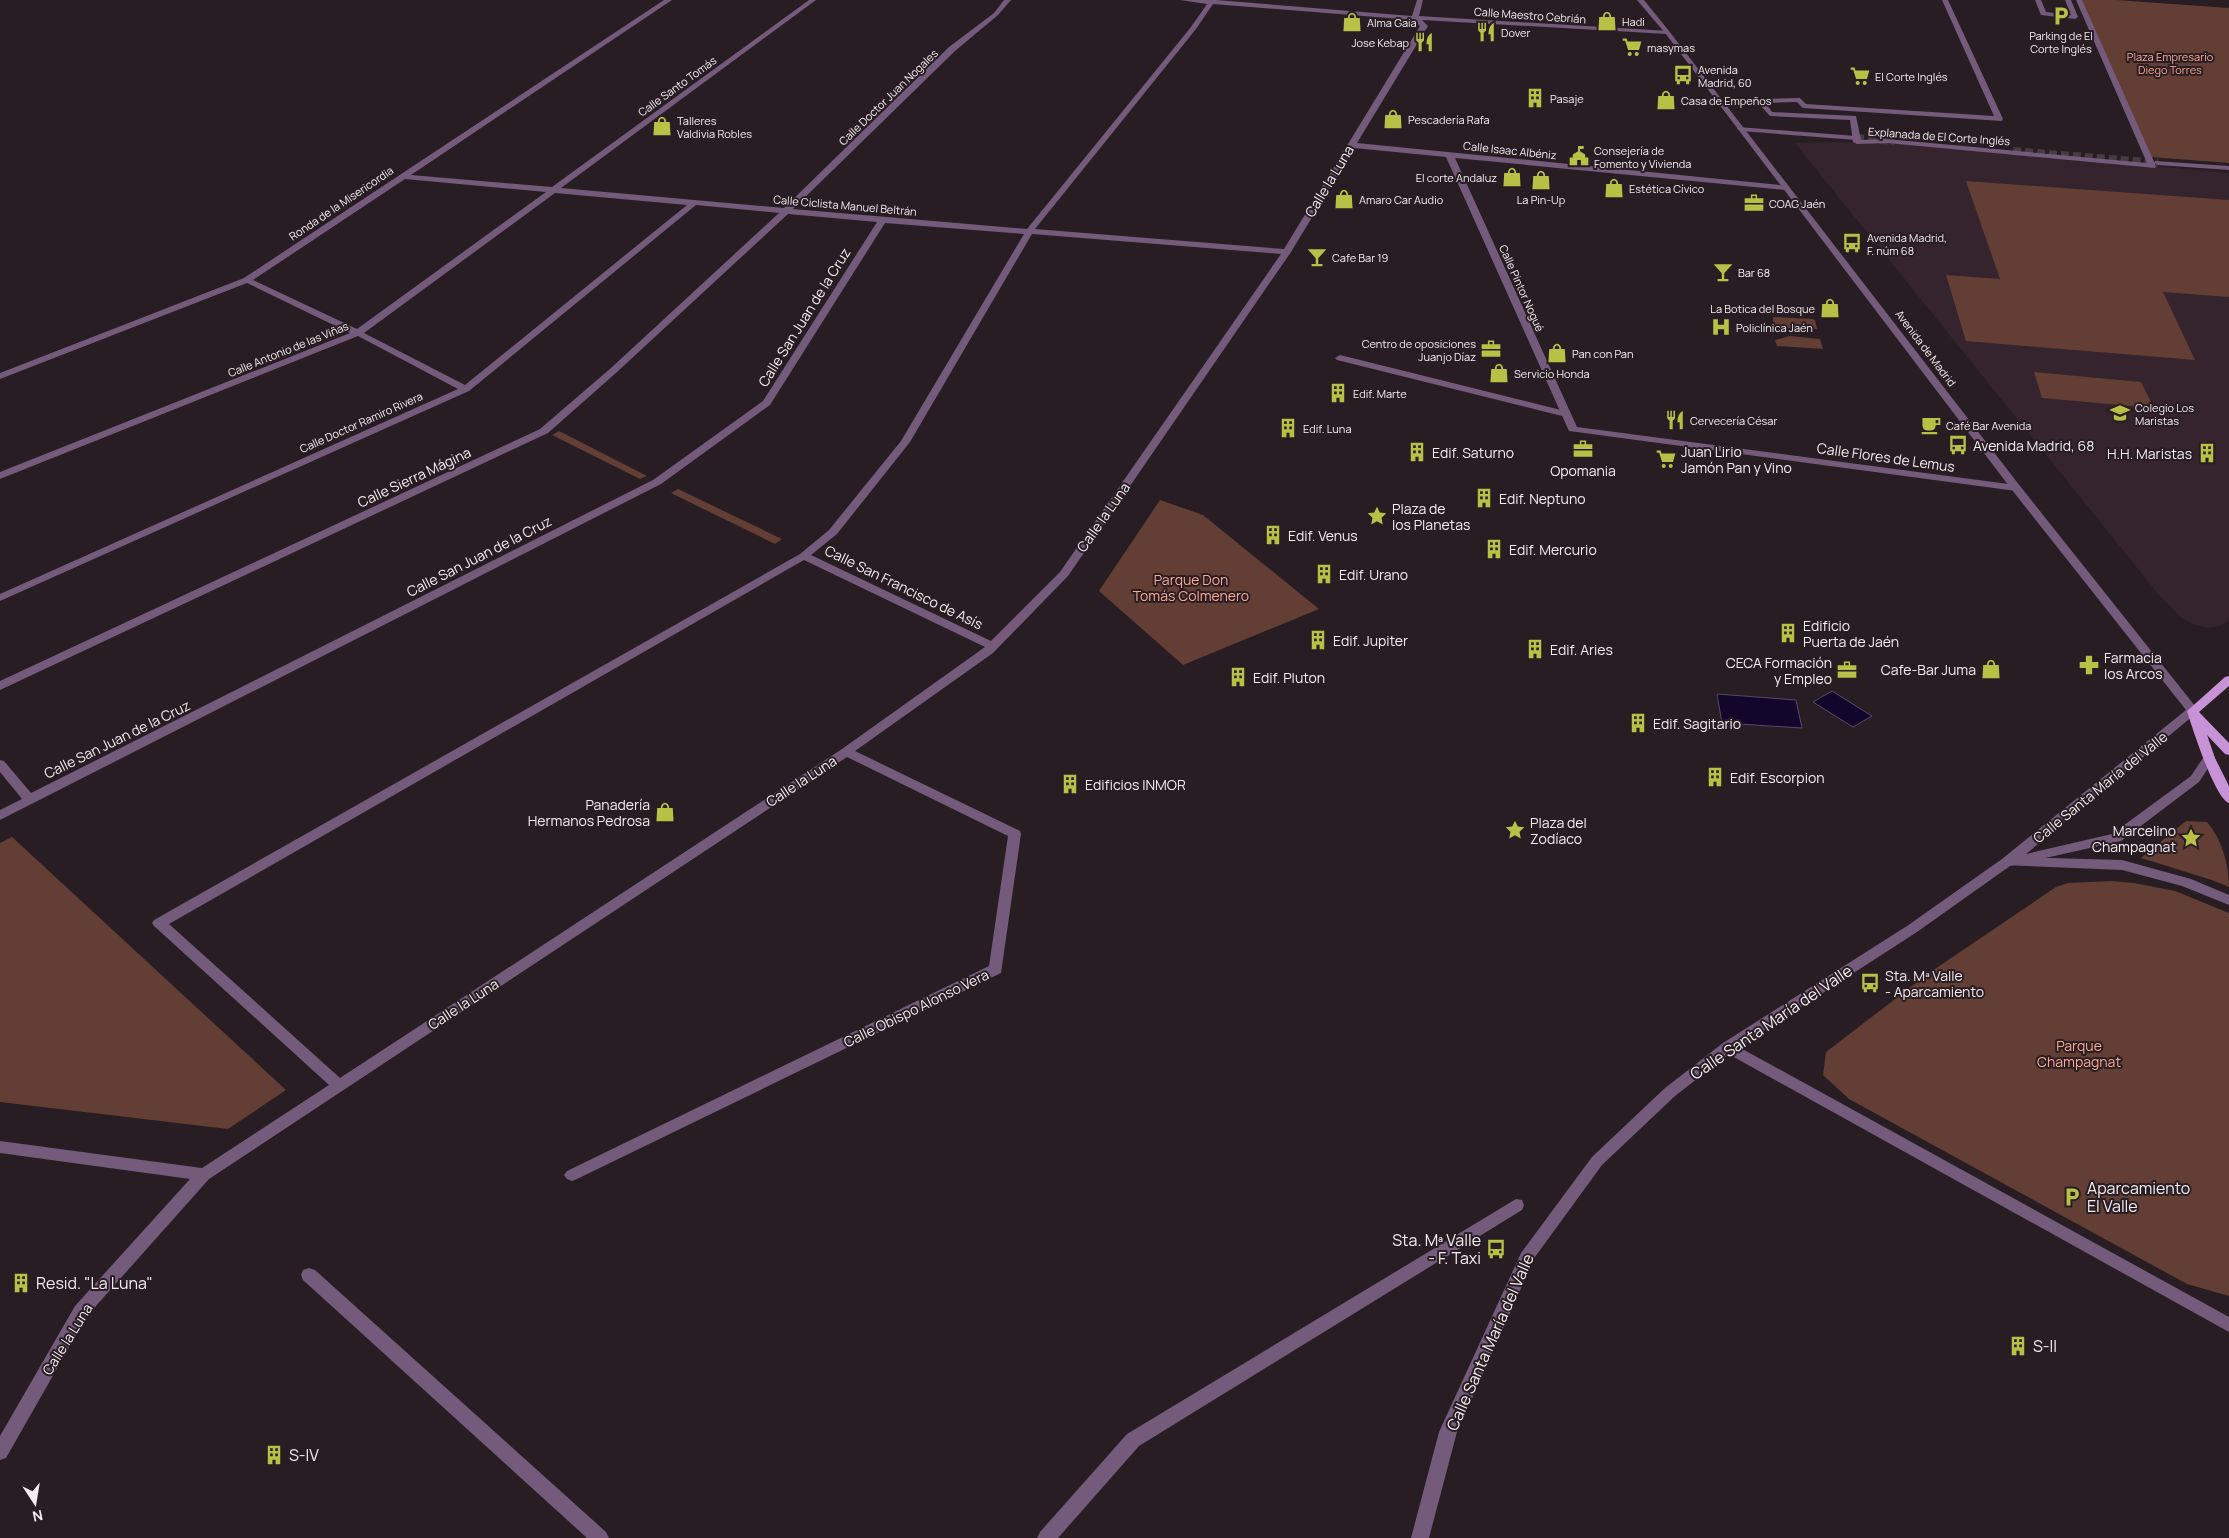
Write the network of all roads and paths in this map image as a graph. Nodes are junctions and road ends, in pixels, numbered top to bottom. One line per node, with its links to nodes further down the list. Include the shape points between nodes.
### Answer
1 (669, 0): 20 (street, Ronda de la Misericordia)
2 (813, 0): 22 (street, Calle Santo Tomás)
3 (1008, 0): 24 (street, Calle Doctor Juan Nogales, via 952,50)
4 (1183, 0): 11 (street, Calle Maestro Cebrián)
5 (1420, 0): 12 (street, Calle la Luna)
6 (1640, 0): 13 (street, Avenida de Madrid)
7 (1946, 0): 15 (street, Explanada de El Corte Inglés, via 1999,119 1804,106 1800,100 1760,101 1770,114 1853,118)
8 (2038, 0): 9 (street, via 2044,14 2075,16)
9 (2068, 0)
10 (2079, 0): 15 (street, Explanada de El Corte Inglés, via 2152,166 1887,141 1857,142)
11 (1212, 1): 12 (street, Calle Maestro Cebrián); 26 (street)
12 (1416, 18): 13 (street, Calle Maestro Cebrián); 16 (street, Calle la Luna, via 1424,26)
13 (1666, 32): 14 (street, Avenida de Madrid)
14 (1741, 129): 15 (street); 21 (street, Avenida de Madrid)
15 (1856, 138)
16 (1351, 145): 17 (street, Calle Isaac Albéniz); 27 (street, Calle la Luna)
17 (1450, 156): 21 (street, Calle Isaac Albéniz); 33 (street, Calle Pintor Nogué)
18 (2158, 163): 19 (street)
19 (2229, 168)
20 (401, 176): 22 (street, Calle Ciclista Manuel Beltrán); 28 (street, Ronda de la Misericordia)
21 (1786, 188): 36 (street, Avenida de Madrid)
22 (555, 190): 23 (street, Calle Ciclista Manuel Beltrán); 29 (street, Calle Antonio de las Viñas)
23 (693, 204): 24 (street, Calle Ciclista Manuel Beltrán); 32 (street, Calle Doctor Ramiro Rivera)
24 (786, 212): 25 (street, Calle Ciclista Manuel Beltrán); 41 (street, Calle Sierra Mágina, via 544,431)
25 (884, 220): 26 (street, Calle Ciclista Manuel Beltrán); 48 (street, Calle San Juan de la Cruz, via 767,403 657,482)
26 (1030, 230): 27 (street, Calle Ciclista Manuel Beltrán); 37 (street, via 905,442 833,532)
27 (1287, 252): 39 (street, Calle la Luna, via 1064,574)
28 (247, 280): 29 (street); 31 (street, Ronda de la Misericordia)
29 (358, 333): 32 (street); 35 (street, Calle Antonio de las Viñas)
30 (1340, 358): 33 (street)
31 (0, 376)
32 (466, 389): 38 (street, Calle Doctor Ramiro Rivera)
33 (1566, 414): 34 (street, Calle Pintor Nogué)
34 (1573, 429): 36 (street, Calle Flores de Lemus)
35 (0, 476)
36 (2016, 488): 42 (street, Avenida de Madrid)
37 (804, 556): 39 (street, Calle San Francisco de Asís); 53 (street, via 159,923)
38 (0, 598)
39 (992, 646): 44 (street, Calle la Luna)
40 (2229, 680): 42 (main road)
41 (0, 686)
42 (2193, 711): 43 (main road, Avenida de Madrid); 45 (main road, Avenida de Madrid); 50 (street, Calle Santa María del Valle)
43 (2227, 744): 45 (main road, Calle Santa María del Valle)
44 (846, 752): 53 (street, Calle la Luna); 56 (street, Calle Obispo Alonso Vera, via 1015,834 996,969)
45 (2209, 758): 47 (main road, Avenida de Madrid); 50 (street, Calle Santa María del Valle, via 2195,779 2116,838)
46 (0, 764): 48 (street)
47 (2229, 798)
48 (30, 800): 49 (street, Calle San Juan de la Cruz)
49 (0, 816)
50 (2006, 862): 51 (street, via 2122,865 2186,882); 52 (street, Calle Santa María del Valle, via 1912,929)
51 (2229, 900)
52 (1728, 1047): 59 (street); 63 (street, Calle Santa María del Valle, via 1670,1092 1598,1161 1529,1253 1448,1432)
53 (339, 1086): 55 (street, Calle la Luna)
54 (0, 1147): 55 (street)
55 (204, 1175): 60 (street, Calle la Luna, via 81,1310)
56 (572, 1176)
57 (1516, 1205): 62 (street, via 1133,1440)
58 (309, 1275): 61 (street)
59 (2229, 1325)
60 (0, 1452)
61 (600, 1538)
62 (1046, 1538)
63 (1420, 1538)

